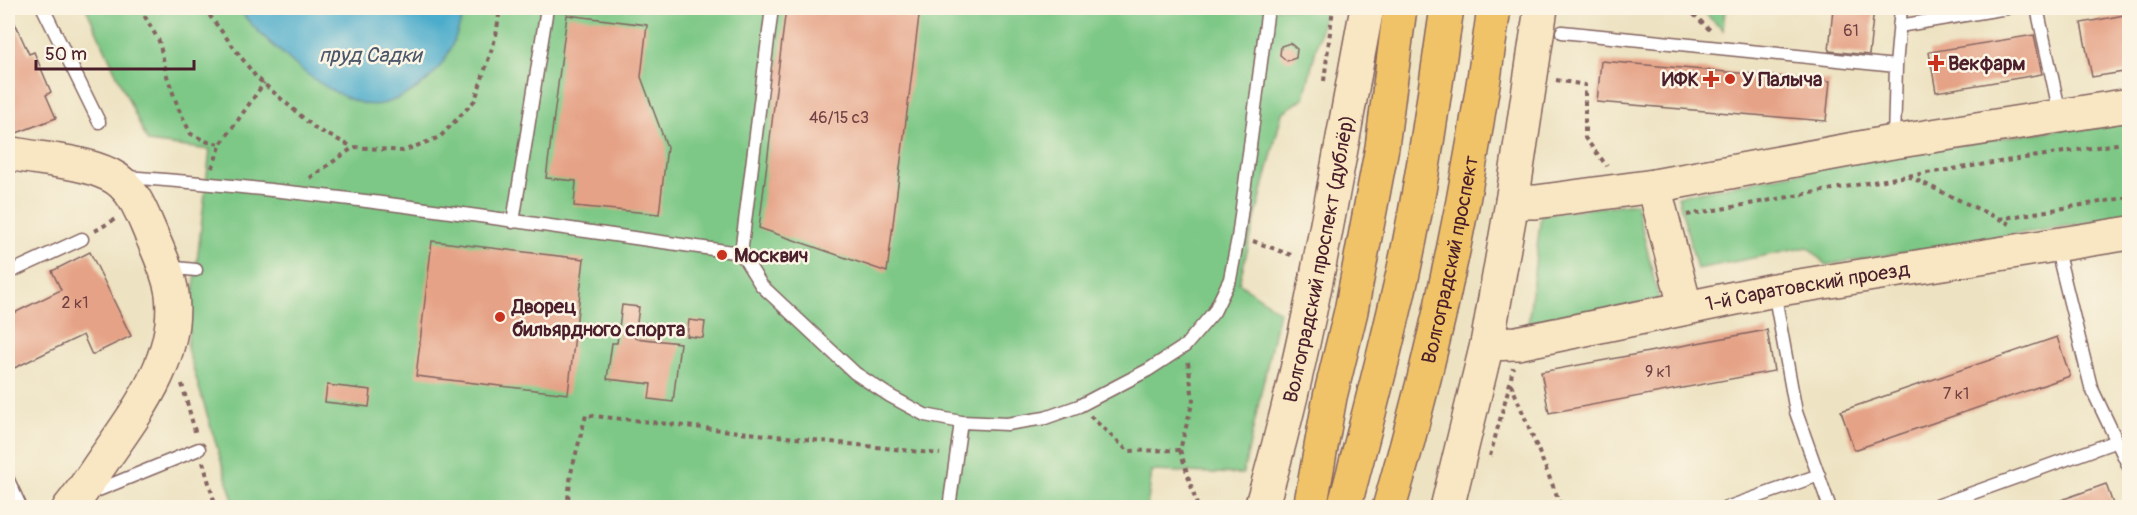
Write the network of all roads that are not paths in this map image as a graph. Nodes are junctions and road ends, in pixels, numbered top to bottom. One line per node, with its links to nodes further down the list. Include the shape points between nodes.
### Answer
1 (43, 8): 18 (lane)
2 (547, 8): 24 (lane)
3 (772, 8): 28 (lane)
4 (1268, 8): 34 (lane, via 1238,238 1230,279 1214,312 1185,346 1079,406 1045,418 1007,424)
5 (1367, 8): 43 (street, Волгоградский проспект (дублёр), via 1312,304)
6 (1400, 8): 33 (main road, via 1382,147 1351,311)
7 (1447, 8): 46 (main road, via 1403,271)
8 (1494, 8): 47 (main road, Волгоградский проспект, via 1468,177 1449,269)
9 (1541, 8): 23 (street)
10 (1901, 8): 13 (lane)
11 (2007, 8): 13 (lane)
12 (2037, 8): 17 (lane)
13 (1899, 26): 15 (lane)
14 (1562, 32): 15 (lane)
15 (1896, 66): 19 (lane)
16 (2130, 105): 17 (street)
17 (2061, 115): 19 (street)
18 (99, 122)
19 (1894, 142): 22 (street)
20 (8, 153): 21 (street)
21 (112, 176): 24 (lane, via 290,192); 40 (street, via 127,189 181,269 172,294 170,340 161,366 136,413)
22 (1654, 186): 23 (street); 31 (street)
23 (1512, 202): 32 (street)
24 (513, 222): 28 (lane)
25 (2130, 233): 27 (street, 1-й Саратовский проезд)
26 (82, 239): 29 (lane)
27 (2055, 245): 30 (street, 1-й Саратовский проезд); 35 (lane, via 2091,387)
28 (741, 253): 34 (lane, via 760,285 855,373 925,415)
29 (8, 273)
30 (1774, 290): 31 (street, 1-й Саратовский проезд); 38 (lane, via 1797,412)
31 (1685, 306): 32 (street, 1-й Саратовский проезд, via 1517,343)
32 (1487, 344): 48 (street)
33 (1330, 397): 44 (street); 45 (main road)
34 (961, 422): 42 (lane)
35 (2117, 441): 37 (lane); 51 (lane)
36 (200, 450): 40 (lane)
37 (2130, 469)
38 (1819, 476): 49 (lane); 50 (lane)
39 (8, 480): 41 (lane)
40 (73, 503)
41 (21, 507)
42 (948, 507)
43 (1261, 507)
44 (1295, 507)
45 (1310, 507)
46 (1344, 507)
47 (1389, 507)
48 (1447, 507)
49 (1726, 507)
50 (1830, 507)
51 (1931, 507)

